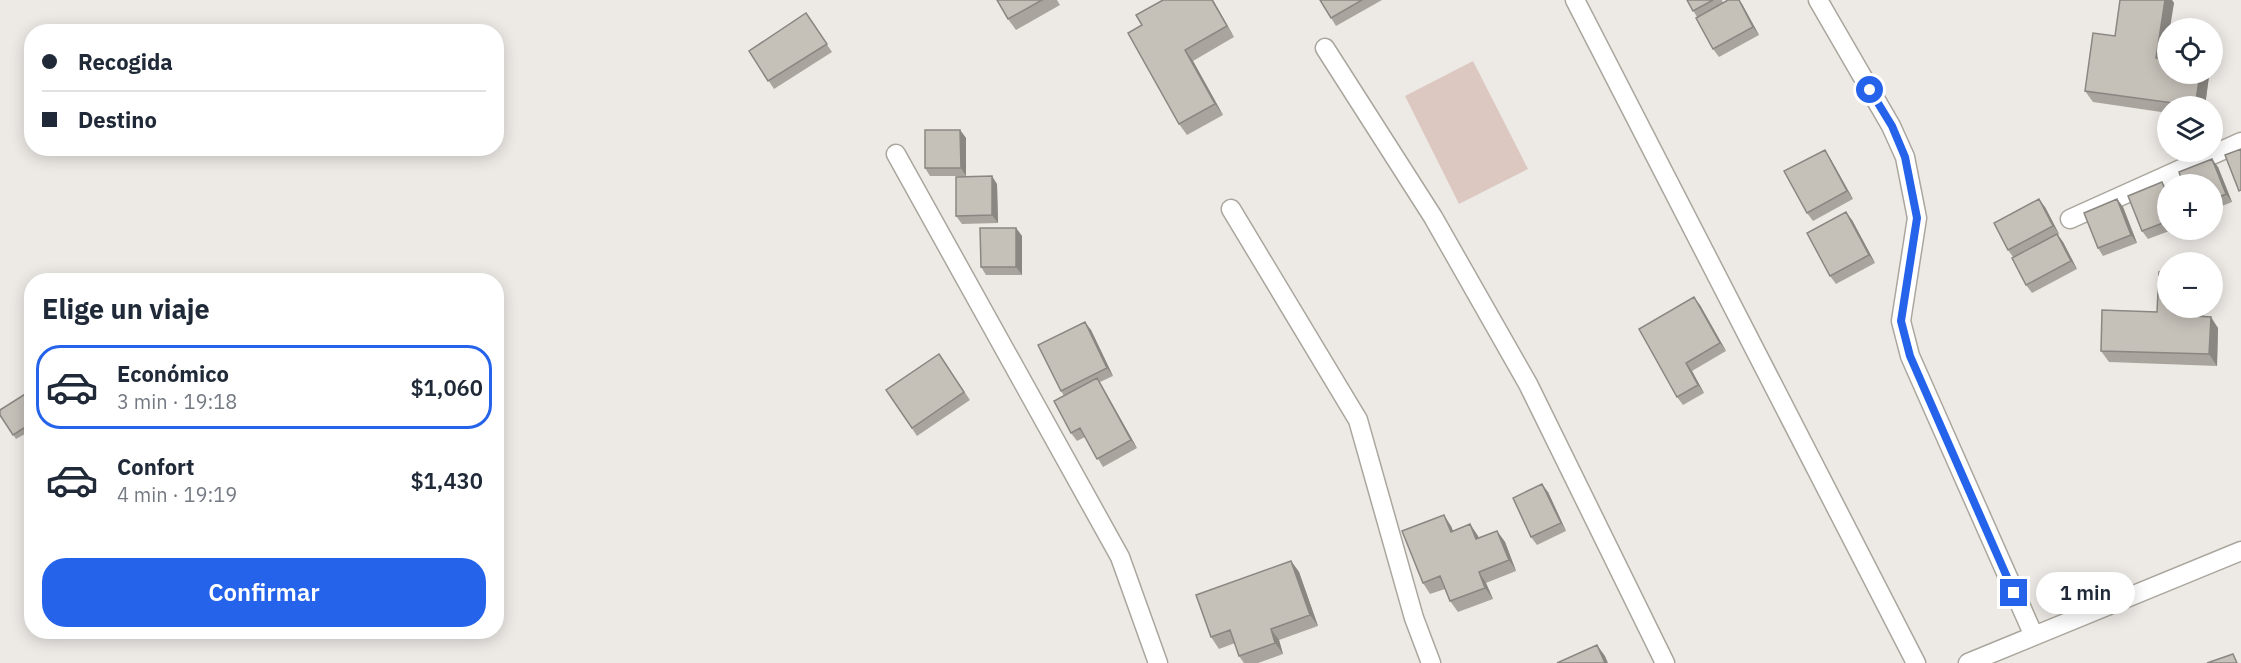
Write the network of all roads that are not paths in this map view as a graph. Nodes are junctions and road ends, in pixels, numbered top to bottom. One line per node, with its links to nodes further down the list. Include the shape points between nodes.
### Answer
1 (1575, 0): 13 (street)
2 (1818, 0): 9 (street, via 1892,126 1905,157 1917,218 1901,321 1910,356)
3 (1324, 48): 12 (street, via 1433,217 1528,384)
4 (2241, 142): 7 (street)
5 (896, 154): 10 (street, via 1120,557)
6 (1231, 209): 11 (street, via 1358,420 1414,618)
7 (2070, 219)
8 (2241, 551): 9 (street)
9 (2034, 636): 14 (street)
10 (1158, 663)
11 (1431, 663)
12 (1665, 663)
13 (1916, 663)
14 (1968, 663)

